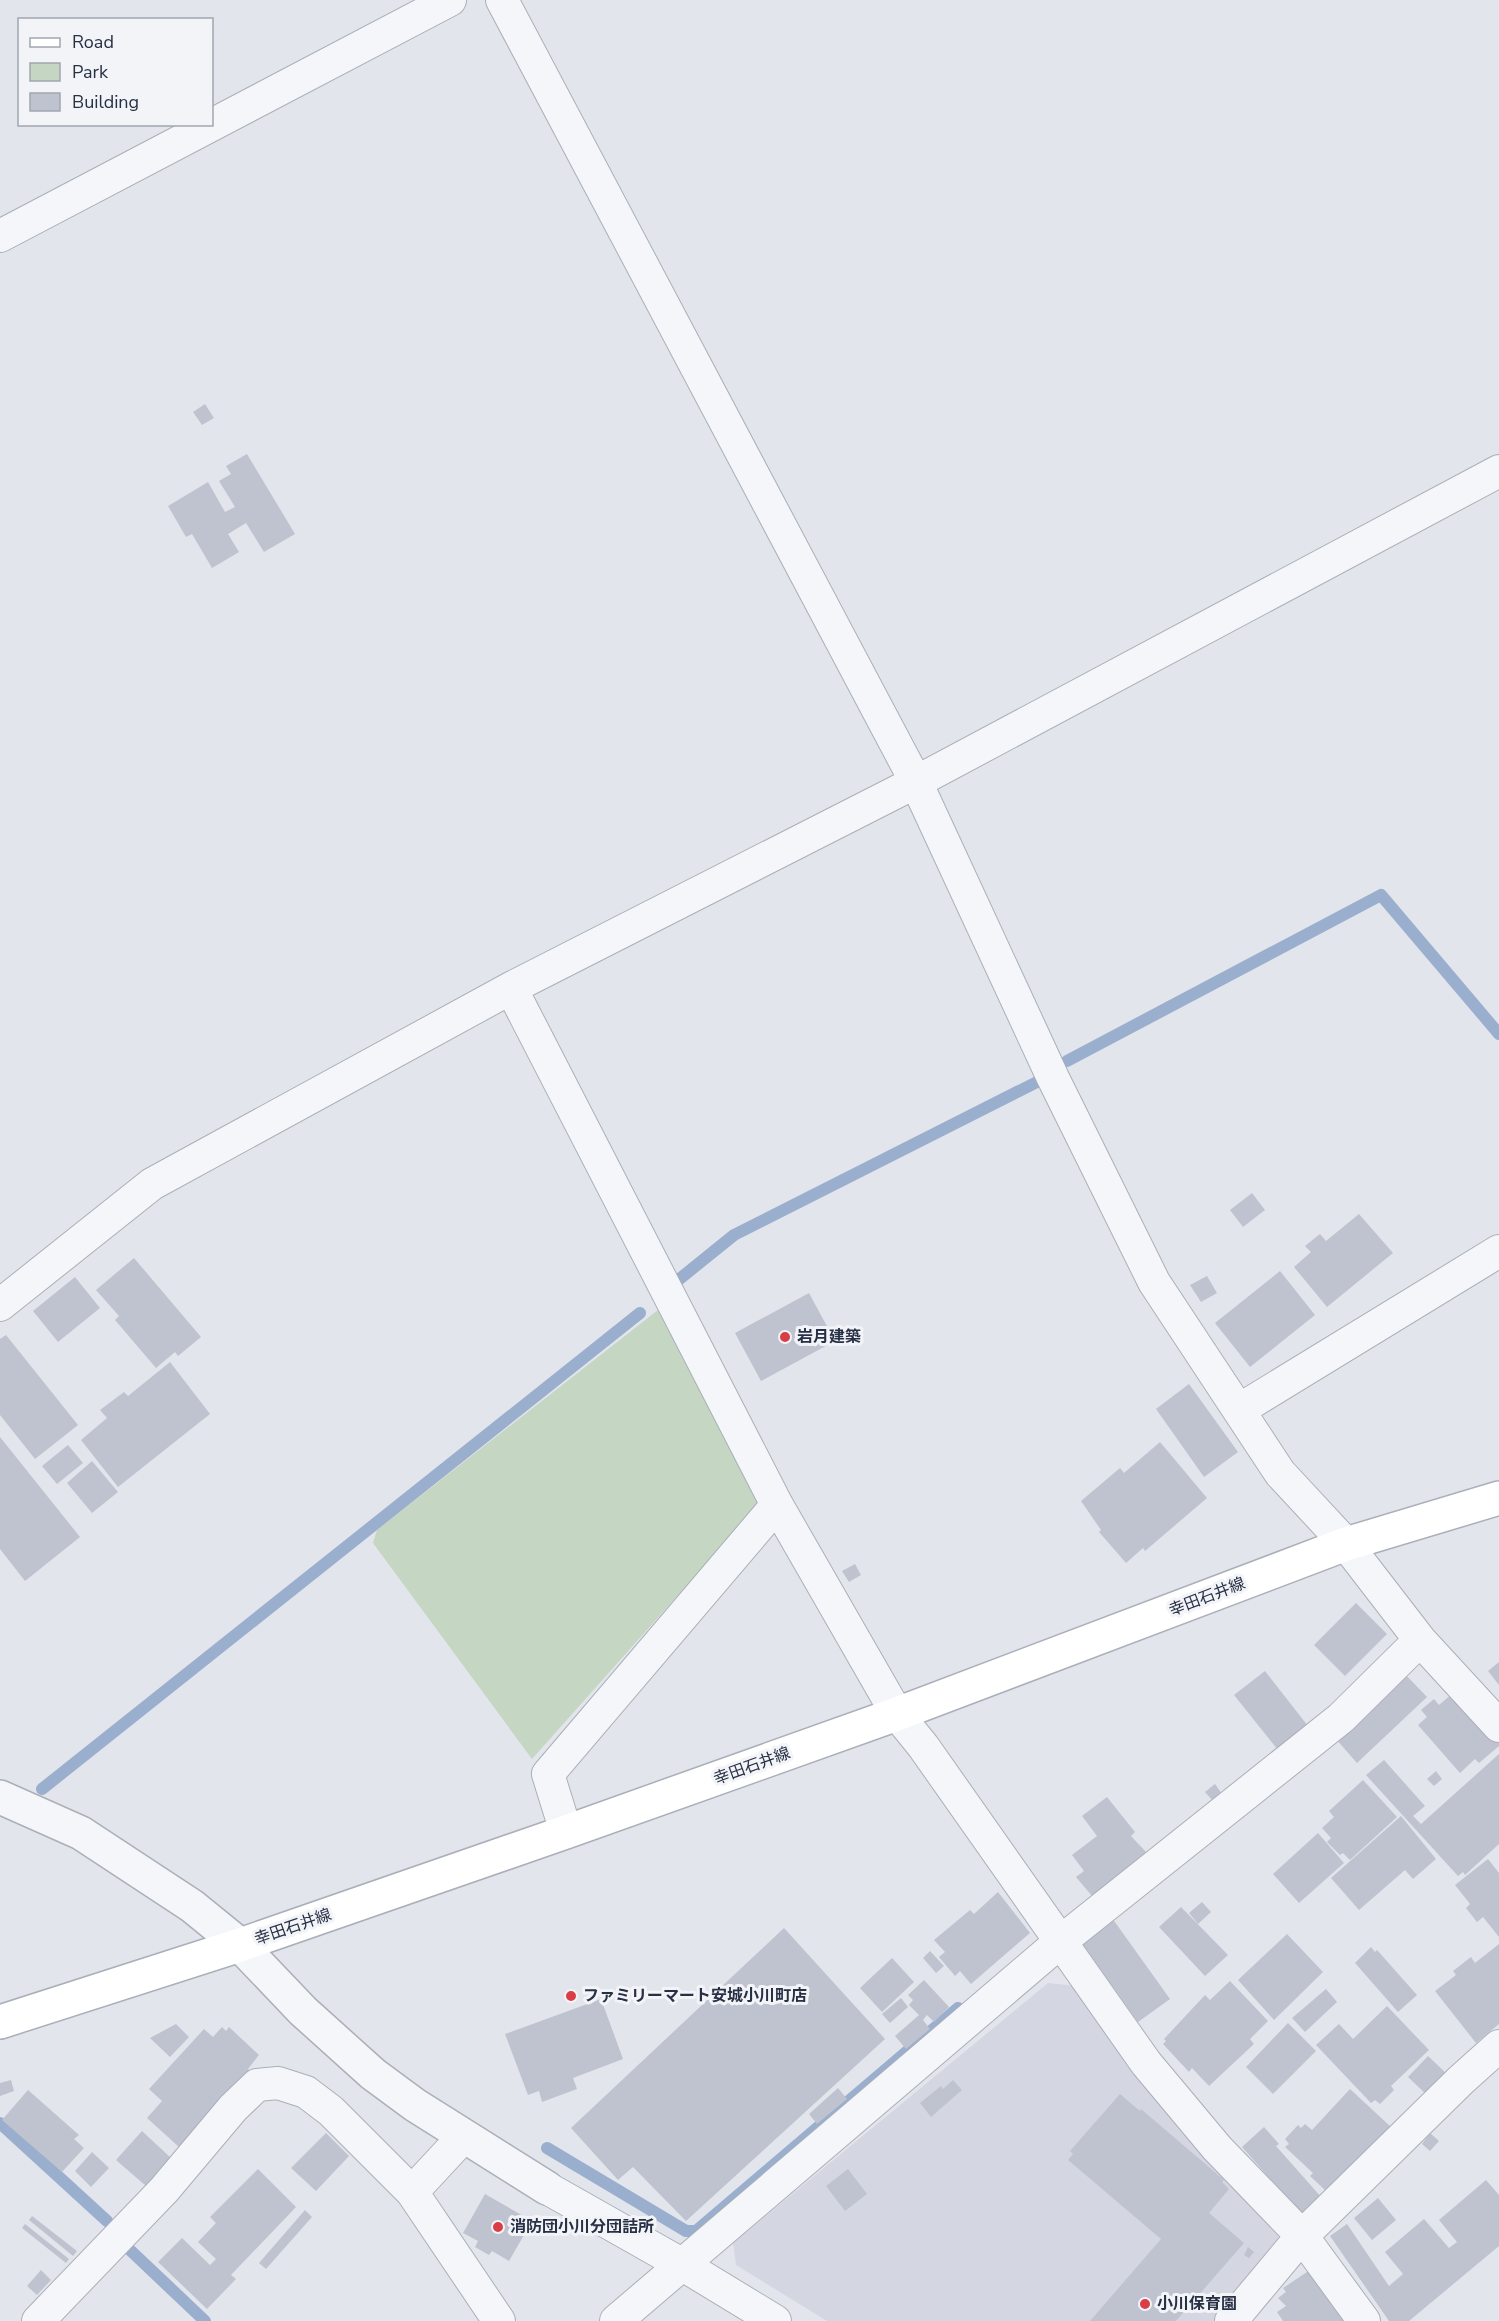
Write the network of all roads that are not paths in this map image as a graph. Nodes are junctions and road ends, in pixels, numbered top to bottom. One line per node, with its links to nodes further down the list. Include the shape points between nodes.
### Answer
1 (450, 0): 3 (street)
2 (502, 0): 7 (street)
3 (213, 124)
4 (210, 126): 5 (street)
5 (0, 236)
6 (1499, 471): 7 (street)
7 (916, 782): 8 (street); 11 (street, via 1053,1078 1154,1282)
8 (511, 988): 10 (street, via 152,1184); 13 (street)
9 (1499, 1251): 11 (street)
10 (0, 1305)
11 (1239, 1410): 14 (street, via 1280,1473)
12 (1499, 1497): 14 (main road, 幸田石井線)
13 (777, 1505): 16 (street); 19 (street, via 548,1774)
14 (1346, 1544): 15 (street); 16 (main road, 幸田石井線)
15 (1420, 1640): 17 (street); 20 (street, via 1341,1718)
16 (897, 1714): 19 (main road, 幸田石井線); 20 (street)
17 (1499, 1726)
18 (0, 1797): 21 (street, via 81,1833 192,1905)
19 (566, 1832): 21 (main road, 幸田石井線)
20 (1060, 1942): 27 (street, via 1146,2062 1217,2148); 28 (street)
21 (240, 1945): 22 (main road, 幸田石井線); 24 (street, via 303,2011 373,2074)
22 (0, 2022)
23 (1499, 2046): 27 (street)
24 (464, 2136): 25 (street); 26 (street)
25 (547, 2188): 28 (street)
26 (412, 2192): 29 (street, via 332,2111 306,2092 278,2083 257,2085 164,2190); 30 (street)
27 (1302, 2236): 33 (street); 34 (street)
28 (683, 2265): 31 (street); 32 (street)
29 (38, 2321)
30 (499, 2321)
31 (616, 2321)
32 (776, 2321)
33 (1231, 2321)
34 (1364, 2321)

